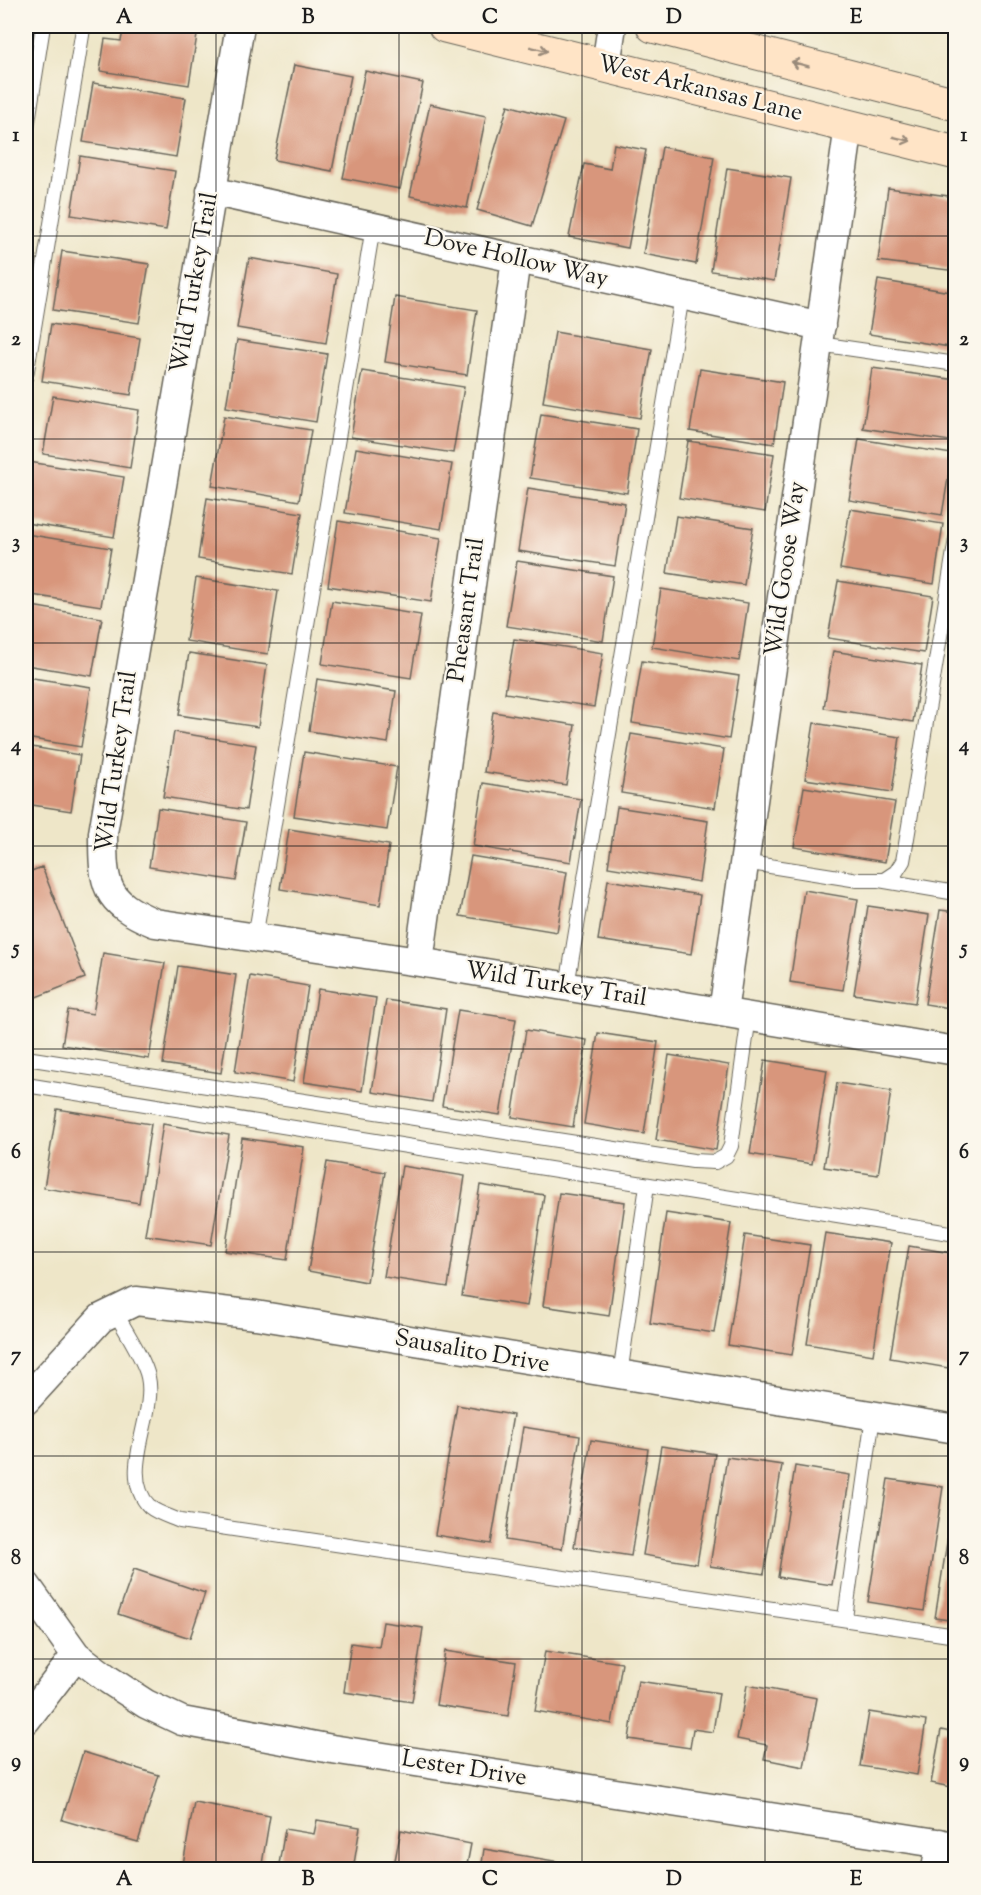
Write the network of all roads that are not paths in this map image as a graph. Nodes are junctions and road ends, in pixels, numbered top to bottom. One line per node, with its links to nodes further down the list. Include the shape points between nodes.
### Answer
1 (43, 26): 10 (lane)
2 (240, 26): 12 (street, Wild Turkey Trail)
3 (445, 26): 7 (main road, West Arkansas Lane, one-way to 7)
4 (612, 26): 7 (street)
5 (653, 26): 8 (main road, West Arkansas Lane, one-way to 5)
6 (83, 29): 18 (lane)
7 (606, 65): 9 (main road, West Arkansas Lane)
8 (956, 104)
9 (849, 126): 11 (main road, West Arkansas Lane, one-way to 11); 16 (street, Wild Goose Way)
10 (26, 134)
11 (956, 153)
12 (211, 192): 13 (street, Dove Hollow Way); 23 (street, Wild Turkey Trail, via 103,833 103,874 116,901 129,912 155,923)
13 (373, 227): 14 (street, Dove Hollow Way); 23 (lane)
14 (516, 259): 15 (street, Dove Hollow Way); 24 (street, Pheasant Trail)
15 (682, 296): 16 (street, Dove Hollow Way); 25 (lane)
16 (820, 335): 17 (lane); 20 (street, Wild Goose Way)
17 (956, 364)
18 (26, 376)
19 (956, 539): 21 (lane, via 903,861 896,872)
20 (744, 862): 21 (lane); 26 (street, Wild Goose Way)
21 (879, 880): 22 (lane)
22 (956, 893)
23 (255, 938): 24 (street, Wild Turkey Trail)
24 (419, 962): 25 (street, Wild Turkey Trail)
25 (567, 986): 26 (street, Wild Turkey Trail)
26 (736, 1014): 27 (street, Wild Turkey Trail); 28 (lane, via 731,1146 726,1156 715,1162)
27 (956, 1051)
28 (26, 1058)
29 (26, 1085): 30 (lane)
30 (647, 1185): 31 (lane); 33 (lane)
31 (956, 1234)
32 (114, 1310): 33 (street, Sausalito Drive, via 136,1301 256,1315); 34 (street, Sausalito Drive, via 95,1324); 38 (lane, via 148,1376 150,1404 138,1454 137,1484 150,1507 180,1521)
33 (620, 1375): 35 (street, Sausalito Drive)
34 (26, 1400)
35 (873, 1416): 36 (street, Sausalito Drive); 38 (lane)
36 (956, 1429)
37 (26, 1585): 40 (street, Lester Drive)
38 (845, 1618): 39 (lane)
39 (956, 1636)
40 (76, 1655): 41 (street); 42 (street, Lester Drive, via 118,1686 182,1721)
41 (26, 1720)
42 (944, 1853)

